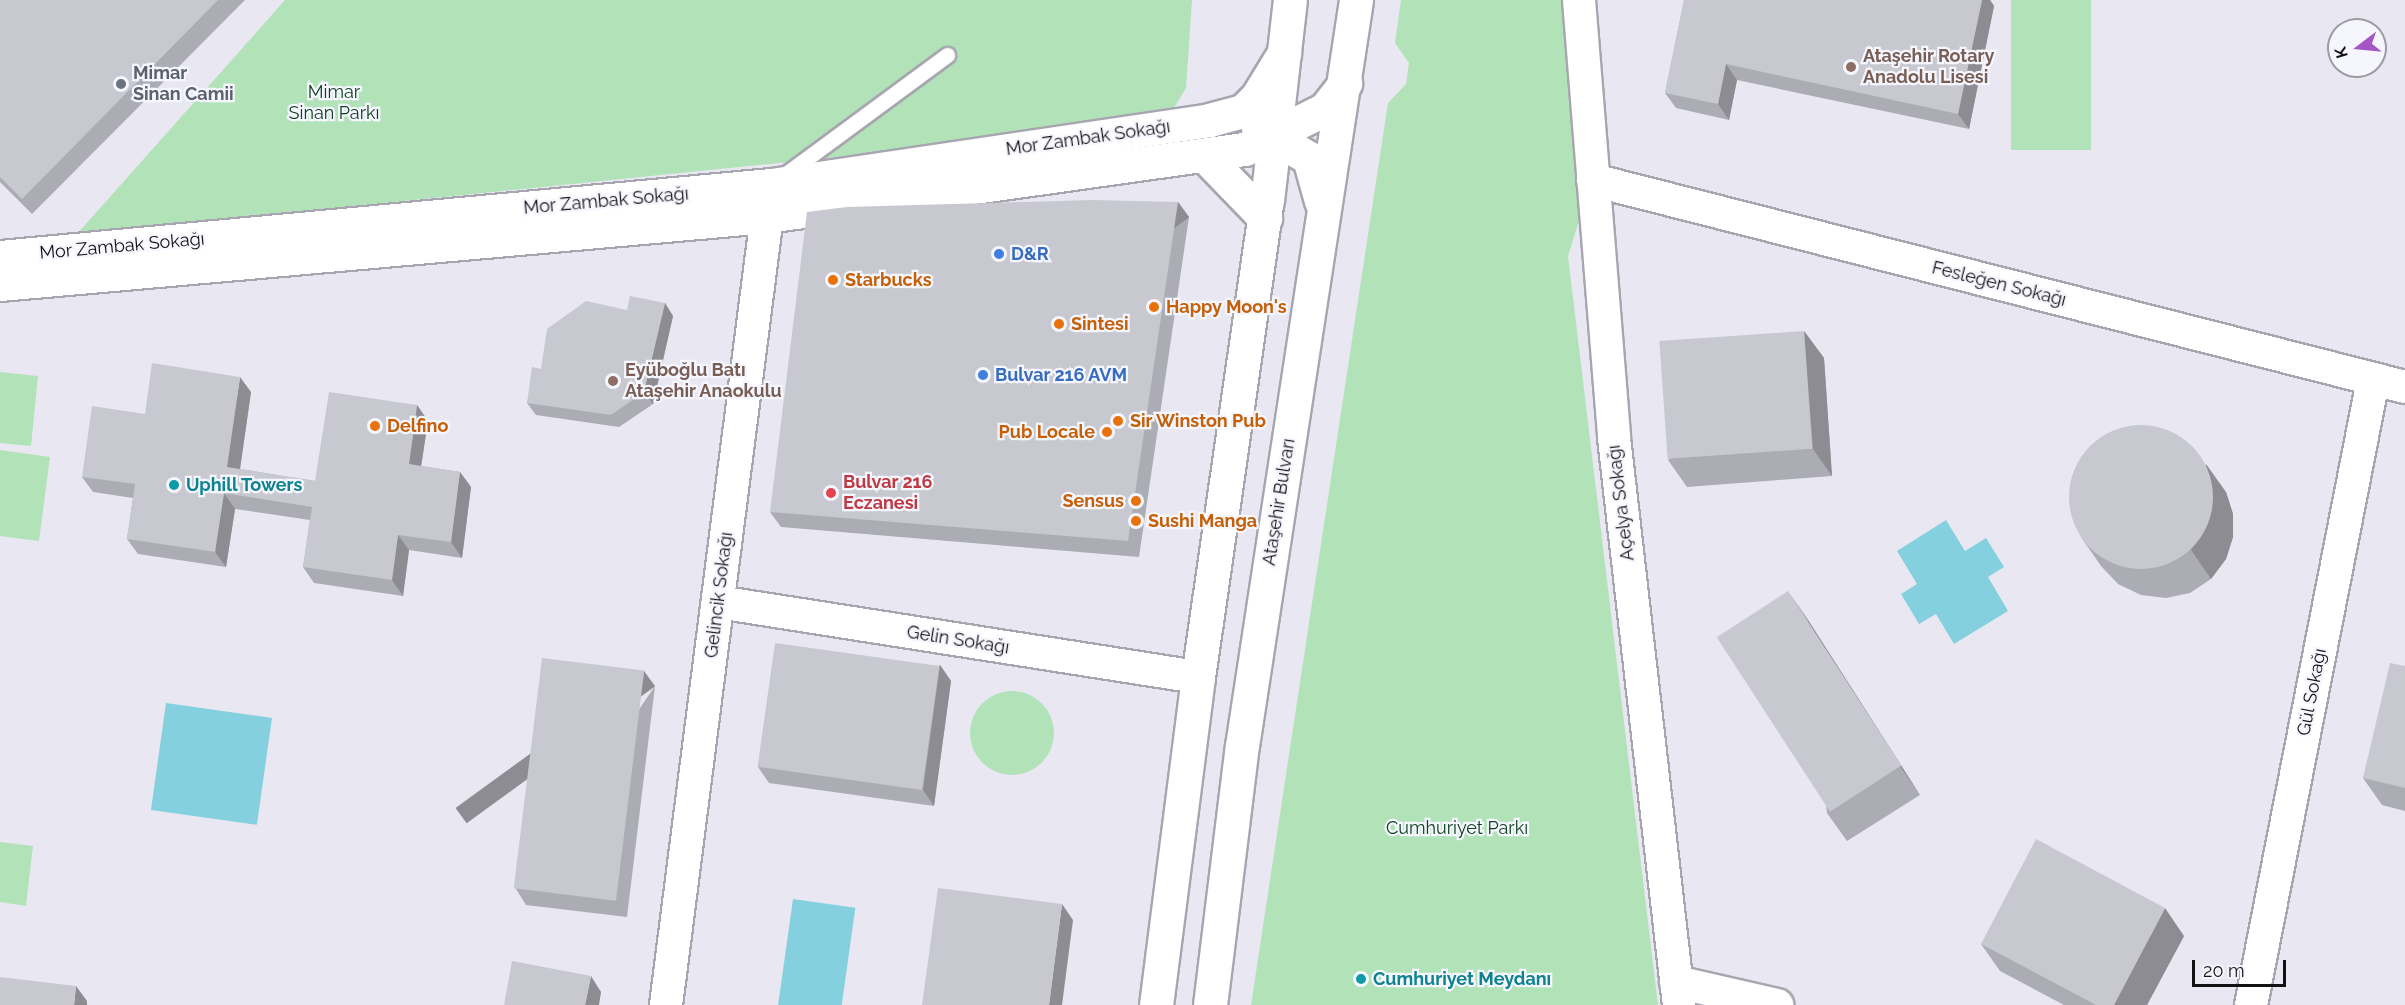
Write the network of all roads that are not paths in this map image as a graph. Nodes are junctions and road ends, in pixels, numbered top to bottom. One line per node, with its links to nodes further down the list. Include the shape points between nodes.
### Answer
1 (1290, 0): 4 (main road)
2 (1356, 0): 6 (main road, Ataşehir Bulvarı)
3 (1579, 0): 10 (street, Açelya Sokağı)
4 (1284, 53): 7 (main road, via 1257,98 1243,111); 8 (main road)
5 (947, 55): 11 (lane)
6 (1345, 82): 8 (main road, Mor Zambak Sokağı, via 1325,109); 12 (main road, Ataşehir Bulvarı)
7 (1209, 120): 8 (main road, via 1248,124); 11 (main road, Mor Zambak Sokağı)
8 (1275, 134): 9 (main road, Mor Zambak Sokağı, via 1245,149); 12 (main road, via 1310,158); 13 (main road)
9 (1204, 155): 11 (main road, Mor Zambak Sokağı); 13 (main road)
10 (1593, 180): 16 (street, Fesleğen Sokağı); 20 (street, Açelya Sokağı, via 1614,438)
11 (769, 201): 14 (main road, Mor Zambak Sokağı); 15 (main road, Mor Zambak Sokağı); 18 (street, Gelincik Sokağı)
12 (1324, 209): 23 (main road, Ataşehir Bulvarı, via 1242,746)
13 (1265, 218): 19 (main road)
14 (0, 257)
15 (0, 284)
16 (2373, 380): 17 (street, Fesleğen Sokağı); 25 (street, Gül Sokağı)
17 (2405, 387)
18 (718, 602): 19 (street, Gelin Sokağı); 21 (street, Gelincik Sokağı)
19 (1198, 676): 22 (main road)
20 (1677, 994): 24 (street)
21 (666, 1005)
22 (1156, 1005)
23 (1209, 1005)
24 (1777, 1005)
25 (2251, 1005)

